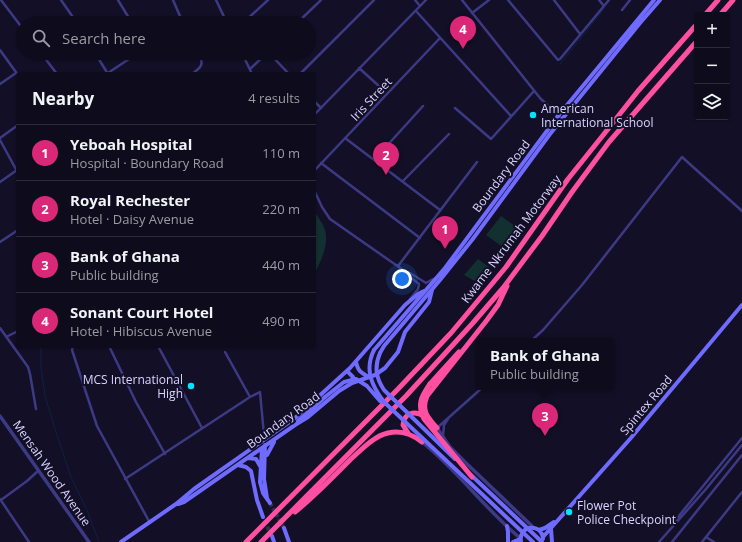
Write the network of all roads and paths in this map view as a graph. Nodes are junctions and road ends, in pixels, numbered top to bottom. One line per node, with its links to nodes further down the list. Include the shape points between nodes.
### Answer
1 (2, 0): 37 (street)
2 (61, 0): 31 (street)
3 (118, 0): 32 (street)
4 (173, 0): 33 (street)
5 (216, 0): 34 (street)
6 (268, 0): 35 (street)
7 (320, 0): 36 (street)
8 (374, 0): 43 (street)
9 (415, 0): 24 (street)
10 (426, 0): 24 (street)
11 (462, 0): 30 (street)
12 (489, 0): 30 (street)
13 (508, 0): 39 (street, via 558,60)
14 (554, 0): 39 (street)
15 (599, 0): 25 (street)
16 (609, 0): 25 (street)
17 (630, 0): 26 (street)
18 (648, 0): 23 (street)
19 (654, 0): 23 (main road, Boundary Road)
20 (660, 0): 72 (main road, Boundary Road)
21 (718, 0): 28 (highway)
22 (733, 0): 29 (highway)
23 (651, 4): 72 (main road, Boundary Road)
24 (420, 6): 27 (street)
25 (604, 6): 39 (street)
26 (622, 10)
27 (416, 11): 40 (street); 52 (street)
28 (708, 12)
29 (723, 12)
30 (472, 13): 65 (street)
31 (72, 16)
32 (128, 16)
33 (180, 16)
34 (224, 16)
35 (251, 16)
36 (304, 16)
37 (16, 19)
38 (694, 28): 161 (highway, Kwame Nkrumah Motorway, via 568,179 506,267 451,333)
39 (580, 34)
40 (440, 38): 71 (street); 75 (street, Iris Street)
41 (694, 44): 93 (highway, Kwame Nkrumah Motorway, via 609,142)
42 (0, 50): 61 (street)
43 (316, 58)
44 (45, 60): 54 (street)
45 (99, 60): 55 (street)
46 (128, 60): 56 (street)
47 (202, 60): 57 (street, via 203,65)
48 (246, 60): 53 (street)
49 (260, 60): 53 (street)
50 (275, 60): 59 (street)
51 (314, 60): 60 (street)
52 (359, 68): 64 (street); 68 (street)
53 (250, 69): 58 (street)
54 (54, 72)
55 (107, 72)
56 (111, 72)
57 (195, 72)
58 (251, 72)
59 (287, 72)
60 (302, 72)
61 (16, 73)
62 (16, 75): 63 (street)
63 (0, 84)
64 (380, 87)
65 (534, 91): 71 (street); 72 (street)
66 (316, 103): 68 (street)
67 (423, 106): 77 (street)
68 (321, 108): 70 (street)
69 (455, 108): 71 (street, via 491,139)
70 (316, 113)
71 (511, 116)
72 (560, 118): 94 (main road, Boundary Road); 95 (main road, Boundary Road, via 472,240)
73 (16, 127): 76 (street)
74 (449, 134): 83 (street)
75 (345, 138): 77 (street); 79 (street, Iris Street)
76 (0, 139): 81 (street)
77 (374, 160): 83 (street)
78 (477, 162): 86 (street)
79 (321, 163): 80 (street, Iris Street); 89 (street)
80 (316, 169)
81 (16, 170)
82 (16, 173): 84 (street)
83 (404, 181): 86 (street)
84 (0, 182)
85 (316, 194): 91 (street, via 330,219)
86 (440, 210): 89 (street)
87 (742, 211): 103 (street, via 682,157 582,285)
88 (16, 231): 90 (street)
89 (420, 238): 91 (street)
90 (0, 242)
91 (398, 266): 92 (street)
92 (406, 272): 94 (street, via 426,283); 97 (street, via 419,287)
93 (511, 276): 101 (highway, via 498,305); 146 (highway, Kwame Nkrumah Motorway, via 440,361)
94 (437, 277): 96 (main road, Boundary Road)
95 (433, 288): 110 (main road, Boundary Road, via 429,302 405,332 400,348 391,362 386,368); 137 (main road, Boundary Road, bridge, via 384,346 377,360 376,374 384,390)
96 (425, 291): 97 (main road, Boundary Road); 114 (main road, Boundary Road, bridge, via 372,355 370,376 373,386)
97 (405, 305): 108 (main road, Boundary Road)
98 (742, 305): 144 (main road, Spintex Road, via 630,439)
99 (0, 328): 102 (street)
100 (16, 332): 102 (street)
101 (476, 334): 118 (highway, via 427,396 424,407); 137 (highway, bridge, via 430,384 420,403 424,419)
102 (6, 337): 115 (street, via 24,361 30,374)
103 (534, 338)
104 (72, 348): 138 (street, via 91,412)
105 (110, 348): 130 (street)
106 (159, 348): 120 (street)
107 (226, 352): 113 (street)
108 (356, 362): 109 (main road, Boundary Road); 110 (main road, via 361,374)
109 (347, 371): 111 (main road, via 353,377); 124 (main road, Boundary Road, via 295,418)
110 (369, 377): 111 (main road, Boundary Road)
111 (352, 383): 119 (main road, Boundary Road)
112 (480, 390): 117 (street)
113 (250, 397): 120 (street); 124 (street, via 260,392)
114 (384, 402): 119 (main road, bridge, via 356,379 344,382); 167 (main road, bridge)
115 (36, 409)
116 (0, 416): 136 (street, Mensah Wood Avenue)
117 (449, 417): 121 (street); 123 (street, via 444,425)
118 (431, 422): 121 (highway); 122 (highway, via 420,413 410,413 402,425)
119 (295, 425): 126 (main road, Boundary Road)
120 (202, 428): 130 (street)
121 (437, 428): 123 (street)
122 (408, 434): 127 (highway); 146 (highway, via 389,433 372,441)
123 (443, 436): 150 (street, via 450,447)
124 (264, 438): 129 (main road); 143 (main road, Boundary Road)
125 (742, 438): 148 (street)
126 (275, 440): 129 (main road, Boundary Road); 133 (main road)
127 (422, 442): 149 (street)
128 (742, 445): 148 (street)
129 (264, 447): 132 (main road, Boundary Road); 133 (main road); 135 (main road)
130 (165, 454): 138 (street)
131 (742, 455): 171 (street)
132 (245, 459): 134 (main road, Boundary Road); 135 (main road, via 256,459)
133 (265, 459): 140 (main road, via 264,479)
134 (238, 464): 143 (main road, Boundary Road, via 184,502); 145 (main road, via 252,471)
135 (260, 470): 140 (main road, via 261,489)
136 (38, 471): 141 (street); 159 (street, Mensah Wood Avenue)
137 (472, 477): 157 (main road, bridge)
138 (125, 479): 147 (street)
139 (742, 492): 155 (street)
140 (267, 498): 142 (main road)
141 (0, 499): 158 (street)
142 (270, 503)
143 (176, 504): 147 (main road, Boundary Road)
144 (562, 515): 152 (main road, Spintex Road); 153 (main road, Spintex Road)
145 (263, 517)
146 (285, 519): 162 (highway, Kwame Nkrumah Motorway)
147 (150, 523): 160 (main road, Boundary Road)
148 (675, 523): 170 (street)
149 (506, 526): 156 (street); 165 (main road)
150 (533, 527): 153 (main road); 156 (main road, via 524,530)
151 (284, 528): 164 (main road)
152 (551, 528): 157 (main road, Spintex Road); 169 (main road)
153 (539, 530): 157 (main road)
154 (272, 536): 163 (main road)
155 (706, 537): 172 (street); 173 (street)
156 (521, 540): 166 (main road)
157 (542, 540): 168 (street)
158 (29, 542)
159 (88, 542)
160 (120, 542)
161 (246, 542)
162 (262, 542)
163 (274, 542)
164 (289, 542)
165 (508, 542)
166 (512, 542)
167 (533, 542)
168 (548, 542)
169 (552, 542)
170 (658, 542)
171 (672, 542)
172 (702, 542)
173 (714, 542)

